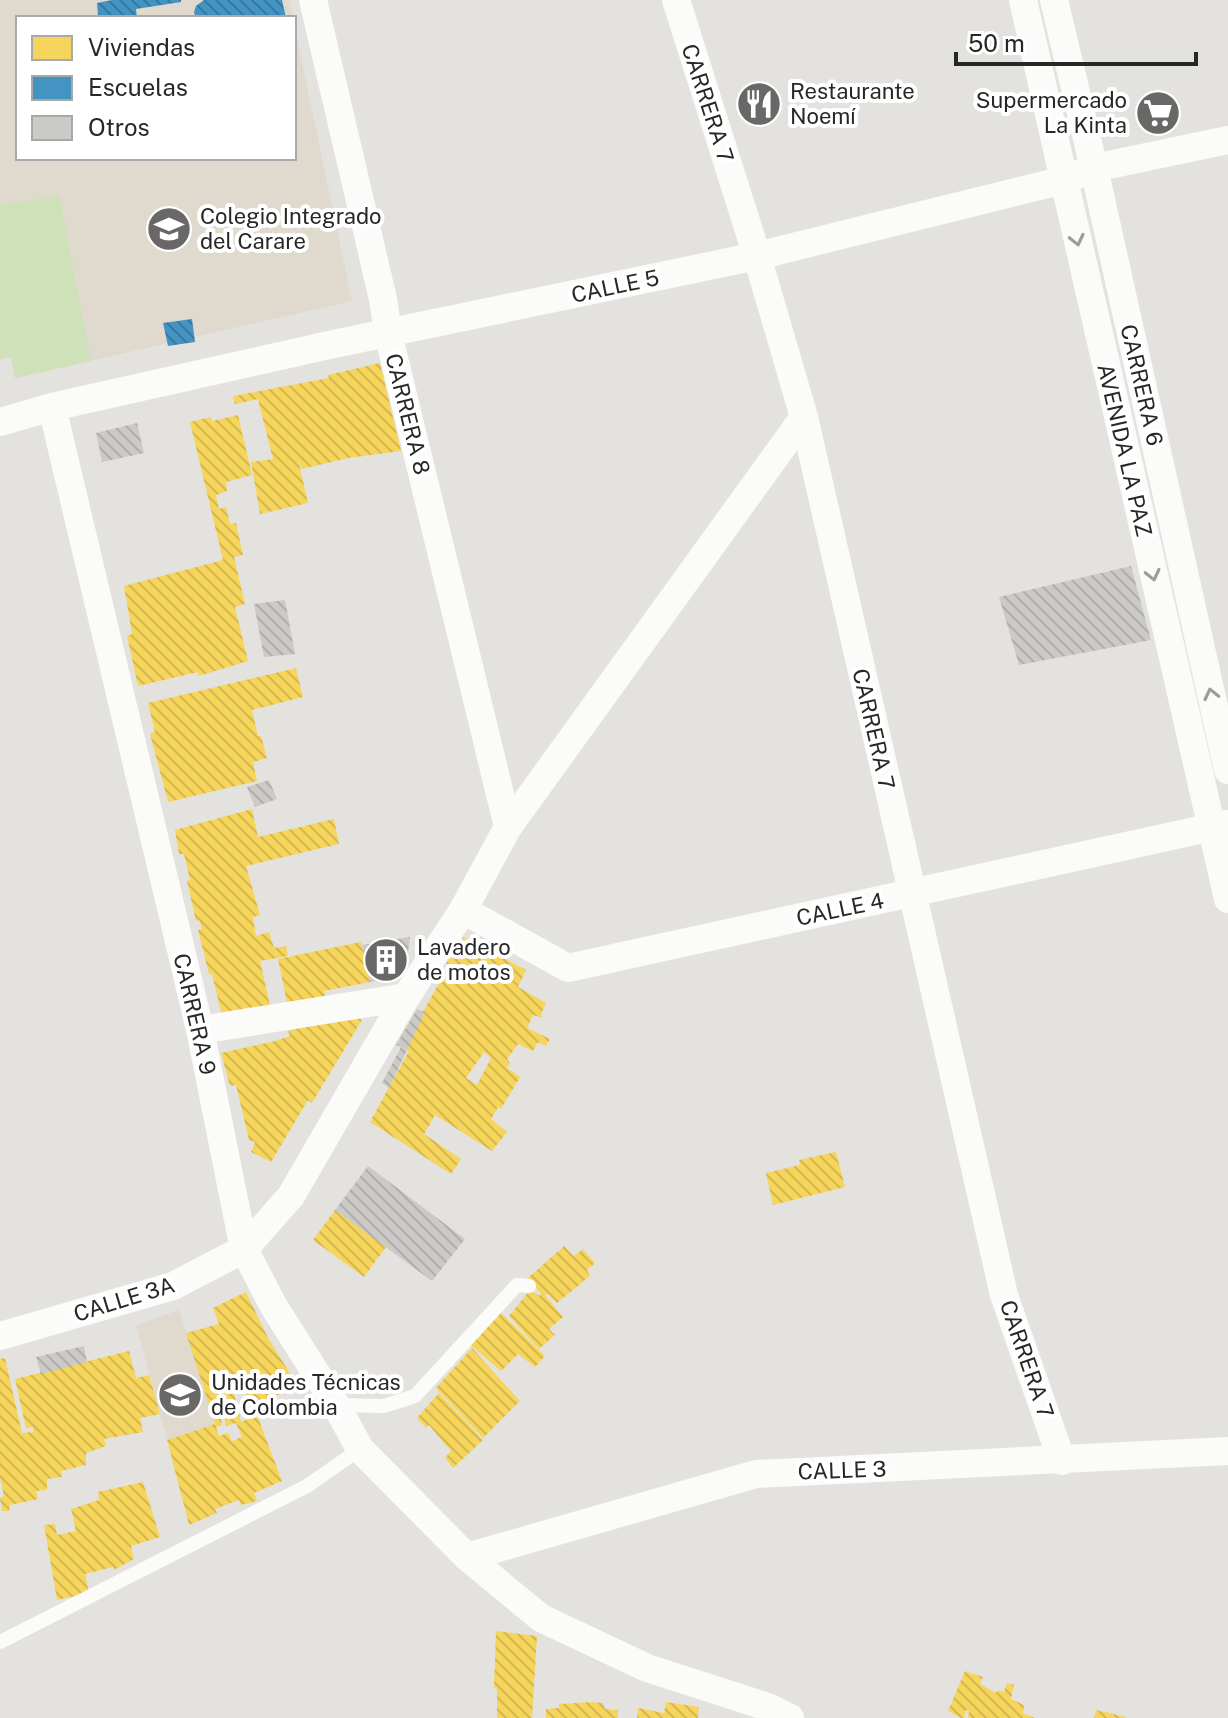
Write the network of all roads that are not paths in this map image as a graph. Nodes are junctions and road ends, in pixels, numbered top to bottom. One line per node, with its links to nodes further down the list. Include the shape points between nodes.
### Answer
1 (313, 0): 9 (street, CARRERA 8)
2 (676, 0): 8 (street, CARRERA 7)
3 (1023, 0): 7 (street, AVENIDA LA PAZ)
4 (1054, 0): 6 (street, CARRERA 6)
5 (1228, 140): 6 (street, CALLE 5)
6 (1094, 168): 7 (street, CALLE 5); 13 (street, CARRERA 6, one-way to 6)
7 (1064, 180): 8 (street, CALLE 5); 14 (street, AVENIDA LA PAZ, one-way to 14)
8 (757, 256): 9 (street, CALLE 5); 11 (street, CARRERA 7)
9 (388, 333): 10 (street, CALLE 5); 15 (street, CARRERA 8)
10 (52, 407): 12 (street, CALLE 5); 20 (street, CARRERA 9)
11 (804, 417): 15 (street); 16 (street, CARRERA 7)
12 (0, 422)
13 (1228, 770)
14 (1219, 826): 16 (street, CALLE 4); 17 (street, AVENIDA LA PAZ)
15 (508, 827): 18 (street)
16 (911, 893): 18 (street, CALLE 4, via 568,968); 27 (street, CARRERA 7, via 1004,1295)
17 (1228, 899)
18 (463, 910): 19 (street)
19 (406, 997): 20 (street); 21 (street, via 291,1196)
20 (200, 1030): 21 (street, CARRERA 9)
21 (244, 1249): 23 (street, CALLE 3A, via 173,1286); 24 (street, CARRERA 9)
22 (529, 1286): 24 (lane, via 517,1285 415,1396 384,1406)
23 (0, 1336)
24 (336, 1405): 25 (street, CARRERA 9)
25 (360, 1449): 28 (street, CARRERA 9); 29 (lane, via 307,1486)
26 (1228, 1451): 27 (street, CALLE 3)
27 (1062, 1461): 28 (street, CALLE 3, via 756,1474)
28 (467, 1557): 30 (street, CARRERA 9, via 541,1618 647,1668)
29 (0, 1642)
30 (790, 1718)

